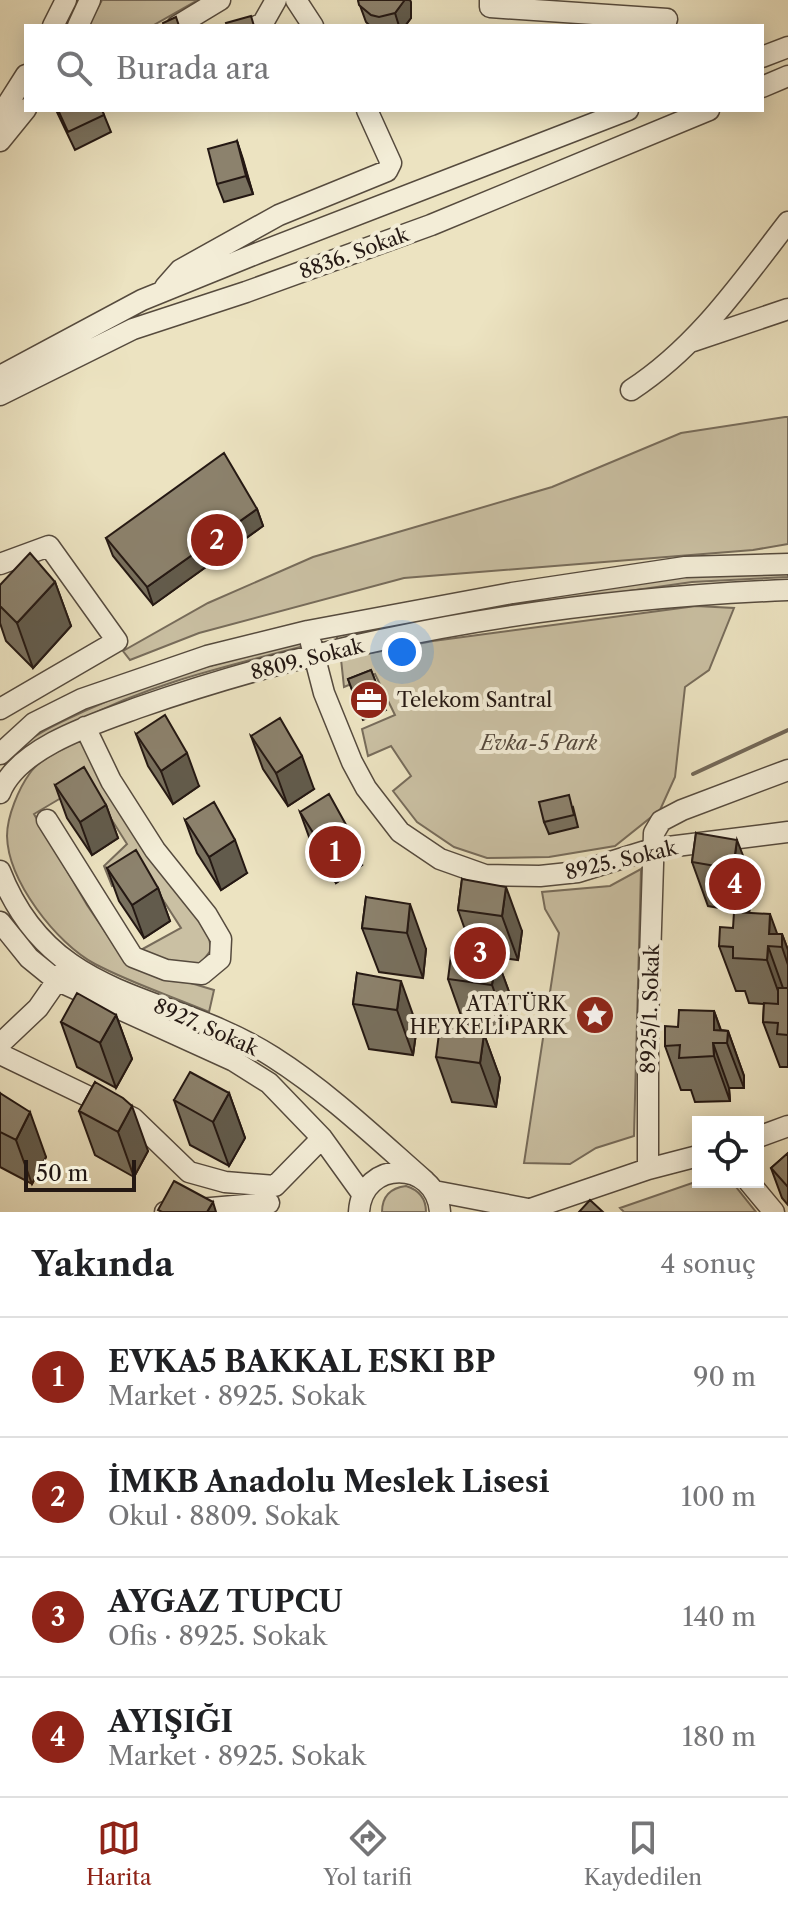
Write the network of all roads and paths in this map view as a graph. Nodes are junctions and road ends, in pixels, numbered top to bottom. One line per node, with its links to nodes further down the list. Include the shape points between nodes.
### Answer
1 (66, 0): 8 (street)
2 (90, 0): 9 (street)
3 (220, 0): 10 (street)
4 (276, 0): 11 (street)
5 (296, 0): 12 (street)
6 (490, 0): 7 (street, via 490,7)
7 (666, 15)
8 (54, 24)
9 (79, 24)
10 (180, 24)
11 (261, 24)
12 (312, 24)
13 (788, 47): 14 (street)
14 (764, 56)
15 (788, 76): 17 (street)
16 (24, 78): 22 (street)
17 (764, 86)
18 (24, 111): 23 (street)
19 (368, 112): 25 (street, via 391,163 387,171 279,215 180,270)
20 (621, 112): 25 (street)
21 (704, 112): 30 (street, 8836. Sokak, via 431,225 133,329)
22 (0, 116)
23 (0, 141)
24 (788, 222): 27 (street, via 711,322)
25 (160, 293): 28 (street)
26 (788, 309): 27 (street)
27 (688, 343): 29 (street)
28 (0, 376)
29 (631, 390)
30 (0, 395)
31 (0, 564): 36 (street, via 49,546 117,641)
32 (788, 564): 34 (street, 8809. Sokak, via 685,567)
33 (788, 590): 35 (street, 8809. Sokak, via 697,594 526,615)
34 (308, 631): 35 (street, 8925. Sokak); 38 (street, 8809. Sokak, via 207,656 82,699 34,723)
35 (315, 655): 37 (street, 8809. Sokak); 43 (street, 8925. Sokak, via 324,693 366,788 400,832 440,859 485,875 540,876 578,872)
36 (0, 709)
37 (85, 727): 40 (street, 8809. Sokak, via 52,742 6,778); 41 (street, via 111,781 155,850 221,939 220,959 202,974 166,970 133,957)
38 (0, 754)
39 (788, 770): 43 (street, via 661,821)
40 (0, 793)
41 (47, 820)
42 (788, 832): 43 (street, 8925. Sokak)
43 (652, 849): 53 (street, 8925/1. Sokak)
44 (0, 871): 46 (street, 8927. Sokak, via 26,921)
45 (0, 922): 46 (street, 8927. Sokak, via 29,958)
46 (63, 972): 47 (street, via 38,1008); 51 (street, 8927. Sokak, via 269,1083); 54 (street, 8927. Sokak, via 211,1025 272,1056 327,1096)
47 (0, 1044)
48 (0, 1054): 56 (street, via 133,1118 189,1172)
49 (788, 1126): 50 (street)
50 (764, 1135)
51 (322, 1138): 56 (street); 57 (street, 8927. Sokak)
52 (692, 1158): 53 (street)
53 (648, 1169): 58 (street)
54 (430, 1186): 57 (street, via 414,1174 387,1174 374,1180); 58 (street); 60 (street)
55 (754, 1188): 61 (street)
56 (272, 1200): 59 (street)
57 (361, 1204)
58 (525, 1211)
59 (165, 1212)
60 (440, 1212)
61 (774, 1212)

